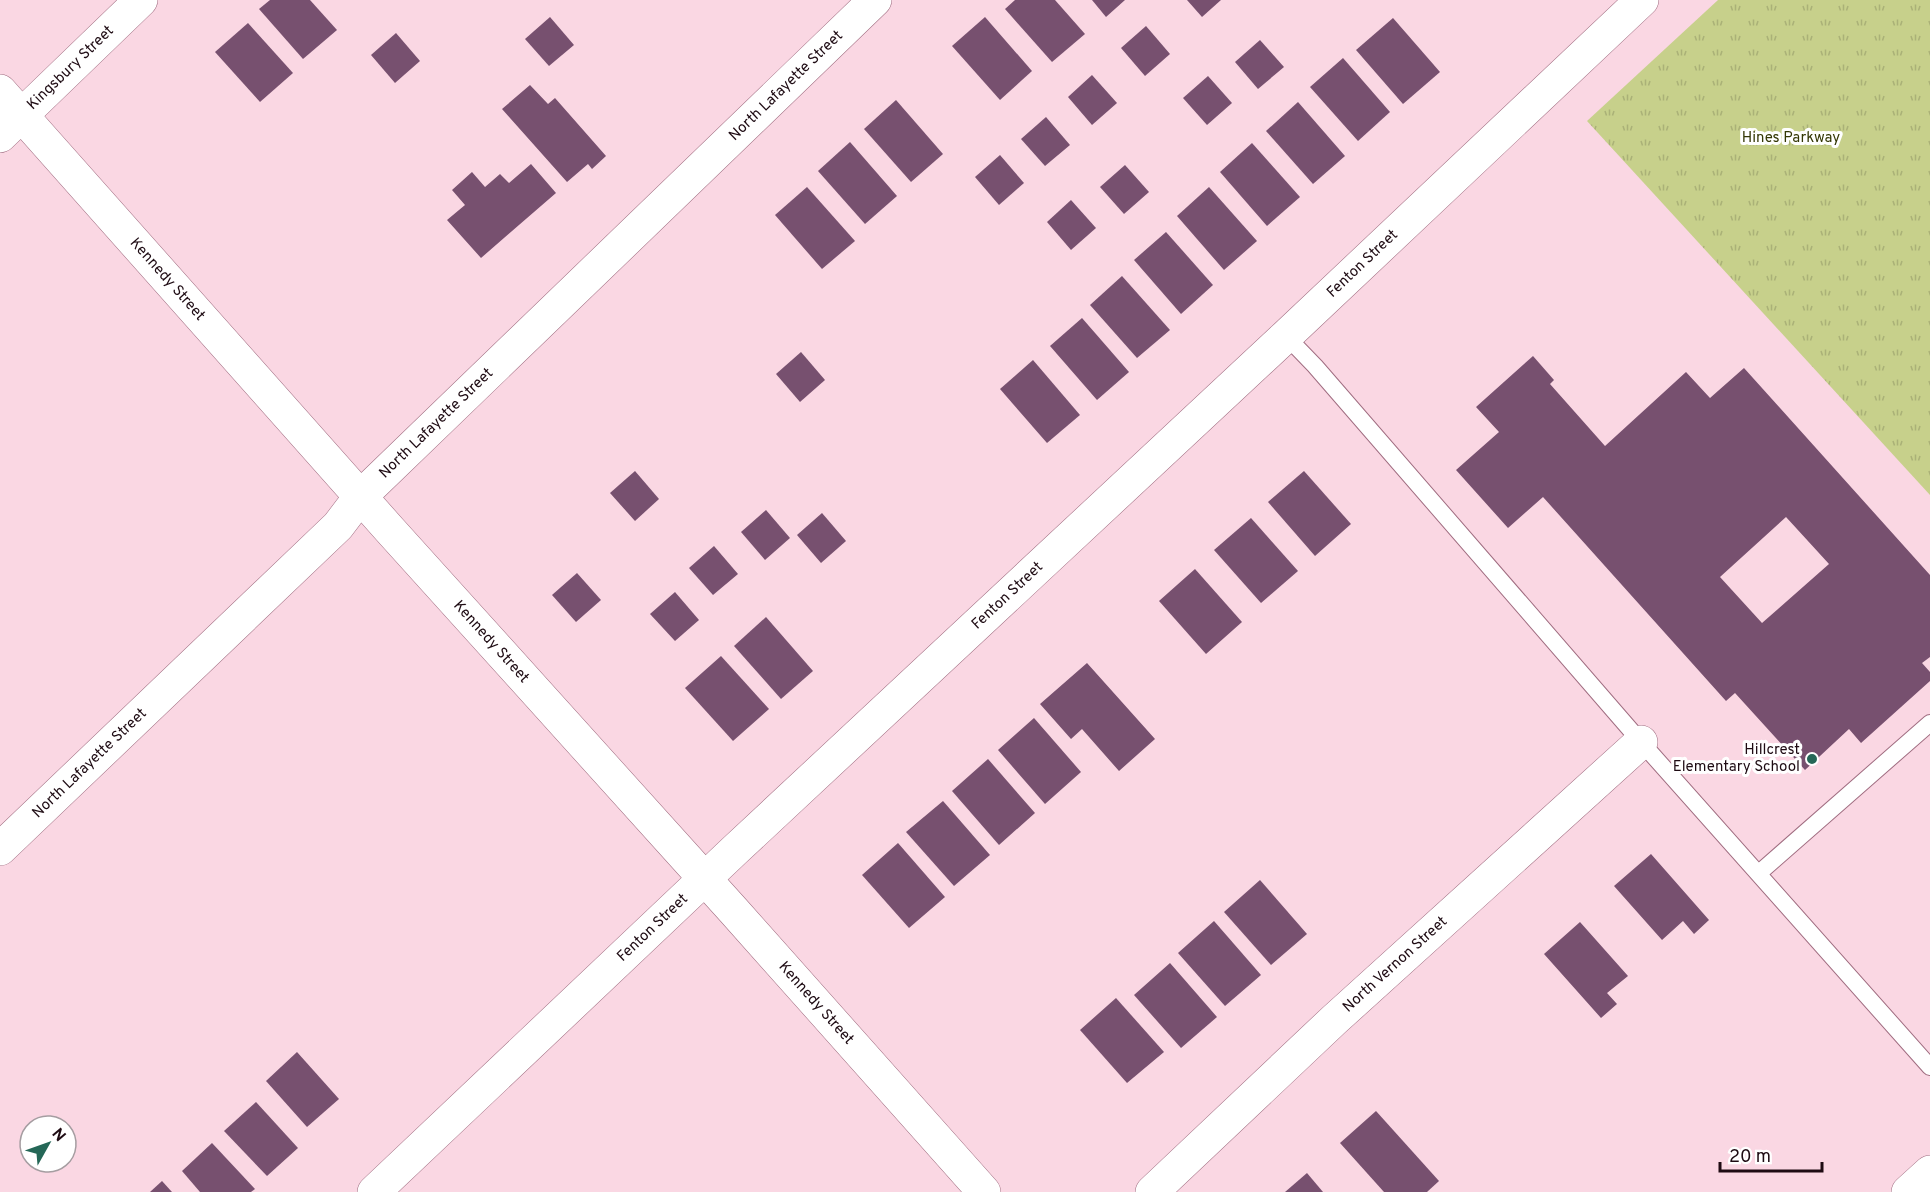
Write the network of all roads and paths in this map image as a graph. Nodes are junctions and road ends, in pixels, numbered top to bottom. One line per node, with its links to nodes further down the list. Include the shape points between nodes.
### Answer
1 (141, 0): 5 (street, Kingsbury Street)
2 (875, 0): 7 (street, North Lafayette Street)
3 (1642, 0): 6 (street, Fenton Street)
4 (0, 91): 5 (street, Kennedy Street)
5 (11, 125): 7 (street, Kennedy Street)
6 (1286, 336): 9 (lane); 12 (street, Fenton Street)
7 (360, 497): 10 (street, North Lafayette Street, via 338,526); 12 (street, Kennedy Street)
8 (1930, 723): 11 (lane)
9 (1641, 742): 11 (lane); 17 (street, North Vernon Street, via 1334,1020)
10 (0, 849)
11 (1759, 873): 13 (lane)
12 (704, 879): 15 (street, Fenton Street); 16 (street, Kennedy Street)
13 (1930, 1067)
14 (1930, 1172): 18 (street)
15 (374, 1192)
16 (984, 1192)
17 (1152, 1192)
18 (1908, 1192)

